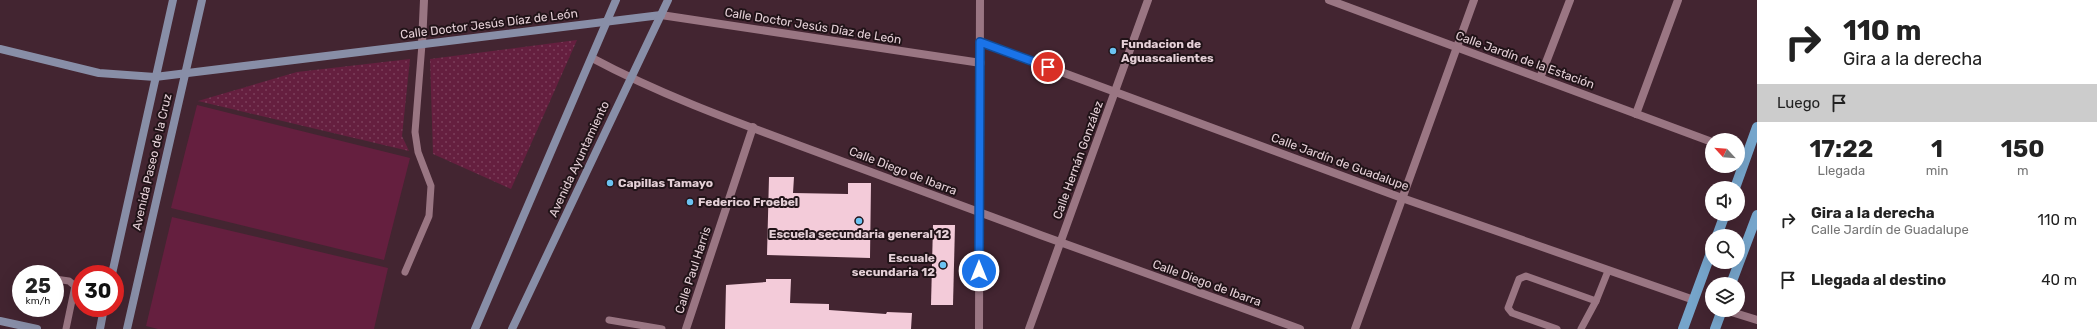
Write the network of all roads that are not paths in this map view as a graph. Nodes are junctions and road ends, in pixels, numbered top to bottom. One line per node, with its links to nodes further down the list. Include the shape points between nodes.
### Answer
1 (173, 0): 21 (main road, Avenida Paseo de la Cruz)
2 (202, 0): 20 (main road, Avenida Paseo de la Cruz)
3 (424, 0): 15 (street)
4 (616, 0): 13 (main road)
5 (668, 0): 12 (main road, Avenida Ayuntamiento)
6 (980, 0): 14 (street)
7 (1148, 0): 24 (street, Calle Hernán González)
8 (1329, 0): 16 (street, Calle Jardín de la Estación)
9 (1474, 0): 16 (street)
10 (1570, 0): 23 (street)
11 (1678, 0): 25 (street)
12 (661, 15): 13 (main road, Calle Doctor Jesús Díaz de León); 19 (street, Calle Doctor Jesús Díaz de León); 22 (main road, Avenida Ayuntamiento)
13 (607, 21): 15 (main road, Calle Doctor Jesús Díaz de León); 18 (main road)
14 (980, 42): 19 (street); 24 (street, Calle Jardín de Guadalupe)
15 (422, 44): 20 (main road, Calle Doctor Jesús Díaz de León); 36 (lane, via 415,132 418,152 431,186 429,216)
16 (1457, 48): 23 (street, Calle Jardín de la Estación); 30 (street)
17 (0, 49): 21 (main road, Calle Doctor Jesús Díaz de León, via 98,73)
18 (592, 58): 22 (street, Calle Diego de Ibarra); 52 (main road)
19 (981, 63): 31 (street)
20 (185, 74): 21 (main road, Calle Doctor Jesús Díaz de León); 51 (main road, Avenida Paseo de la Cruz)
21 (155, 77): 34 (main road, Avenida Paseo de la Cruz)
22 (630, 78): 26 (street, Calle Diego de Ibarra); 53 (main road, Avenida Ayuntamiento)
23 (1540, 78): 25 (street, Calle Jardín de la Estación)
24 (1116, 92): 30 (street, Calle Jardín de Guadalupe); 33 (street, Calle Hernán González)
25 (1636, 114): 28 (street, Calle Jardín de la Estación)
26 (753, 127): 31 (street, Calle Diego de Ibarra); 55 (street, Calle Paul Harris)
27 (1757, 127): 29 (main road)
28 (1705, 139)
29 (1745, 148)
30 (1402, 198): 37 (street, Calle Jardín de Guadalupe); 59 (street)
31 (980, 213): 33 (street, Calle Diego de Ibarra); 56 (street)
32 (1757, 215): 38 (main road)
33 (1061, 242): 57 (street, Calle Hernán González); 58 (street, Calle Diego de Ibarra)
34 (114, 265)
35 (1705, 269): 40 (main road)
36 (405, 272)
37 (1608, 272): 40 (street, Calle Jardín de Guadalupe); 41 (lane)
38 (1735, 277)
39 (64, 280): 49 (lane, via 75,286)
40 (1694, 300): 62 (main road)
41 (1596, 301): 60 (lane, via 1526,276 1519,279 1508,308 1512,313); 61 (lane)
42 (1745, 316): 46 (street)
43 (102, 317): 50 (main road)
44 (1719, 317): 63 (main road)
45 (609, 320): 54 (lane)
46 (1757, 320)
47 (0, 321): 48 (main road)
48 (37, 329)
49 (66, 329)
50 (100, 329)
51 (127, 329)
52 (475, 329)
53 (512, 329)
54 (662, 329)
55 (686, 329)
56 (979, 329)
57 (1029, 329)
58 (1300, 329)
59 (1355, 329)
60 (1557, 329)
61 (1581, 329)
62 (1683, 329)
63 (1715, 329)

